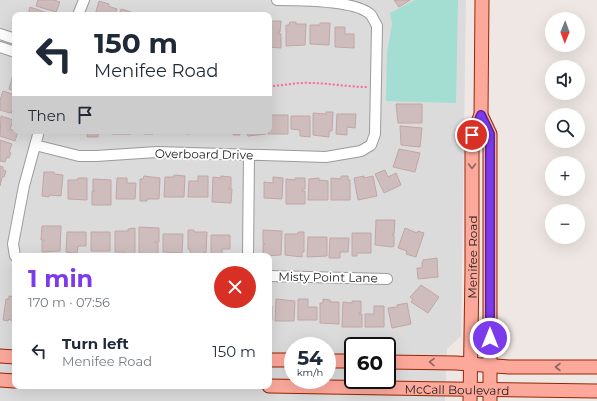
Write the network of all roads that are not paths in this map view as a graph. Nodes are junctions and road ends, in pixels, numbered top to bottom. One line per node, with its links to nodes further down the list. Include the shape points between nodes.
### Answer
1 (84, 0): 4 (street)
2 (277, 0): 12 (street, Overboard Drive, via 316,1 359,7 370,14 377,26 375,134 371,144 361,151 326,157)
3 (482, 0): 9 (main road, Menifee Road)
4 (79, 12)
5 (0, 34): 6 (street)
6 (12, 38)
7 (0, 47): 8 (street)
8 (12, 51)
9 (481, 115): 22 (main road, Menifee Road, one-way to 22, via 472,135); 23 (main road, Menifee Road, via 490,134)
10 (38, 134): 11 (street)
11 (35, 145): 12 (street, Overboard Drive, via 79,156 157,152); 13 (street, via 24,186 13,244)
12 (249, 155): 14 (street)
13 (14, 253)
14 (248, 253)
15 (272, 276): 16 (street, Misty Point Lane)
16 (387, 279)
17 (0, 356): 18 (main road)
18 (12, 357)
19 (272, 360): 20 (main road)
20 (284, 360)
21 (396, 362): 22 (main road, McCall Boulevard, one-way to 21)
22 (470, 364): 23 (main road, McCall Boulevard); 29 (main road, Menifee Road)
23 (490, 366): 24 (main road, McCall Boulevard, one-way to 23); 30 (main road, Menifee Road)
24 (597, 368)
25 (0, 380): 26 (main road)
26 (12, 381)
27 (272, 386): 29 (main road, McCall Boulevard)
28 (597, 390): 30 (main road, McCall Boulevard)
29 (470, 395): 30 (main road, McCall Boulevard)
30 (490, 396)

